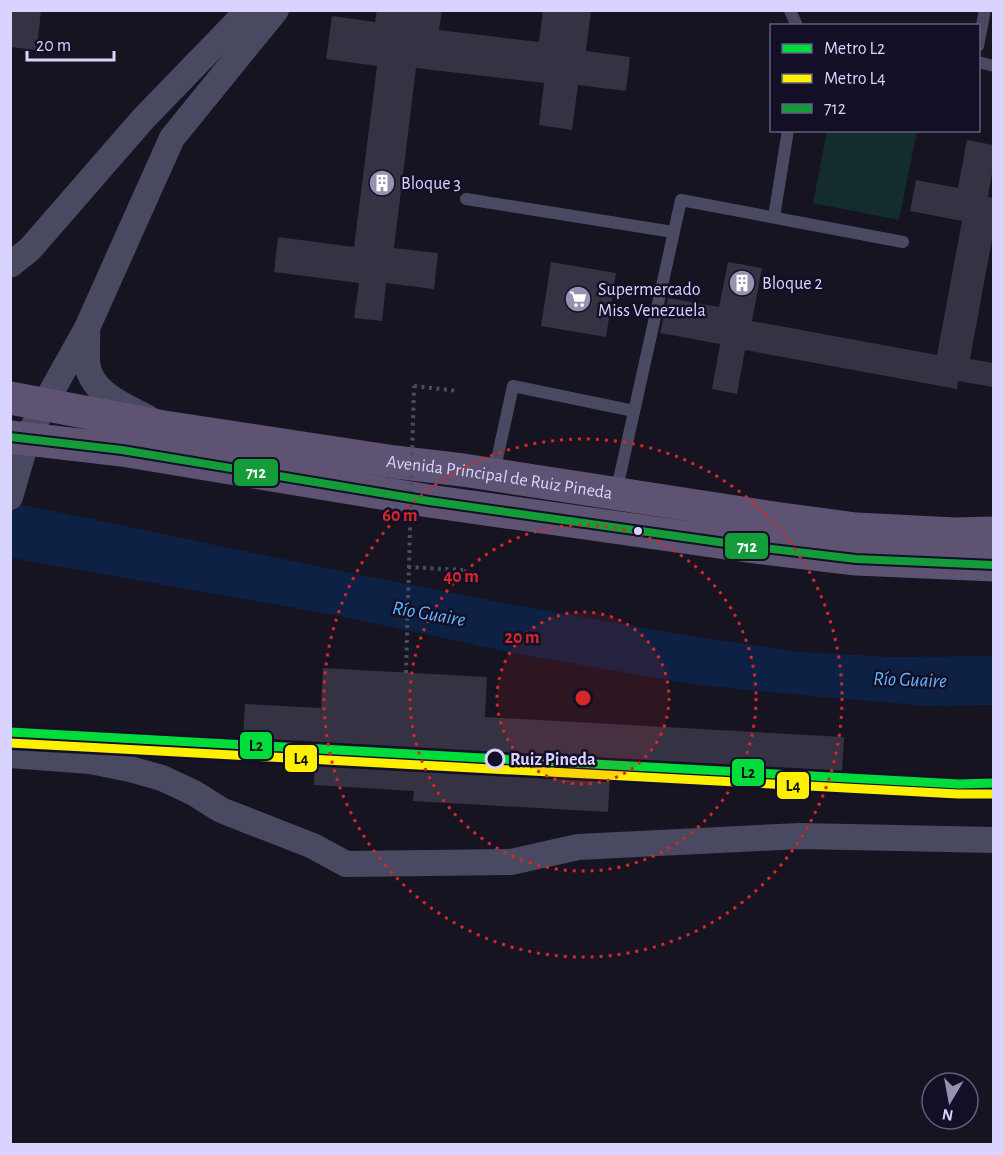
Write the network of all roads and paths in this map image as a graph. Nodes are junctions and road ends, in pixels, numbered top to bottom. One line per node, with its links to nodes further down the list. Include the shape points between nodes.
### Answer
1 (246, 10): 12 (street, via 143,119 30,249)
2 (276, 10): 13 (street, via 172,138)
3 (790, 10): 5 (lane)
4 (985, 10): 6 (lane)
5 (797, 24)
6 (980, 36)
7 (788, 132): 9 (lane)
8 (466, 199): 10 (lane)
9 (774, 218): 10 (lane, via 681,200); 11 (lane)
10 (673, 232): 17 (lane)
11 (903, 242)
12 (10, 265)
13 (87, 328): 16 (street); 18 (street, via 89,371 97,384 106,395)
14 (459, 391): 25 (path, bridge, via 414,386)
15 (10, 398): 16 (main road, Avenida Principal de Ruiz Pineda)
16 (44, 405): 18 (main road, Avenida Principal de Ruiz Pineda); 19 (street)
17 (634, 411): 20 (lane, via 513,386); 21 (lane)
18 (164, 427): 20 (main road, Avenida Principal de Ruiz Pineda)
19 (19, 438): 22 (street); 24 (main road, Avenida Principal de Ruiz Pineda, via 122,450 429,501 736,545 856,559)
20 (493, 475): 21 (main road, Avenida Principal de Ruiz Pineda)
21 (616, 494): 23 (main road, Avenida Principal de Ruiz Pineda, via 856,529)
22 (11, 496)
23 (993, 533)
24 (993, 565)
25 (408, 567): 26 (path); 27 (path, bridge)
26 (463, 570)
27 (406, 673)
28 (10, 754): 29 (street, via 90,761 162,778 221,810 313,846 346,864 511,862 578,847 800,836)
29 (993, 840)

